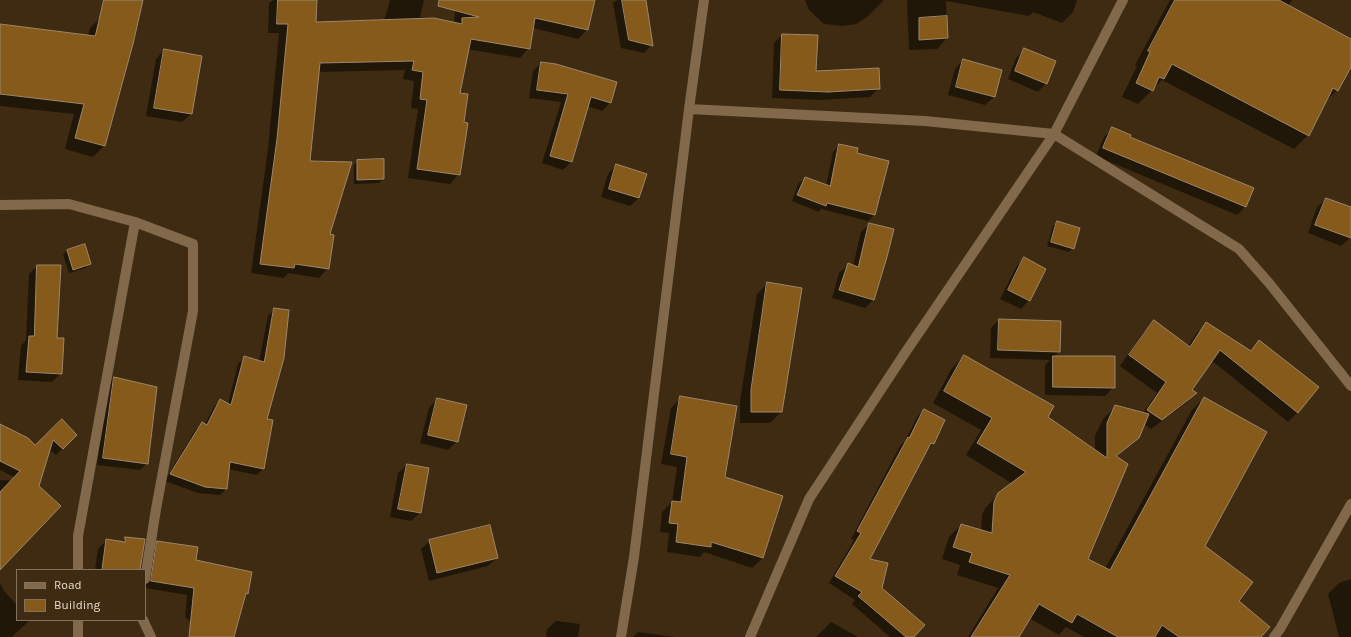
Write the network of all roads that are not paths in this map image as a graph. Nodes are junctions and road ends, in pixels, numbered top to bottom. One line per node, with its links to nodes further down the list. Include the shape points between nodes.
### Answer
1 (704, 0): 3 (street)
2 (1122, 0): 4 (street)
3 (689, 109): 4 (street, via 925,121); 15 (street, via 635,549)
4 (1054, 134): 7 (street, via 1239,249); 16 (street, via 809,499)
5 (0, 205): 6 (street, via 69,204)
6 (136, 222): 9 (street, via 78,536); 10 (street, via 193,244 193,311)
7 (1351, 386)
8 (1351, 504): 17 (street)
9 (78, 569)
10 (146, 573)
11 (78, 621): 13 (street)
12 (143, 621): 14 (street)
13 (78, 637)
14 (151, 637)
15 (621, 637)
16 (750, 637)
17 (1274, 637)

